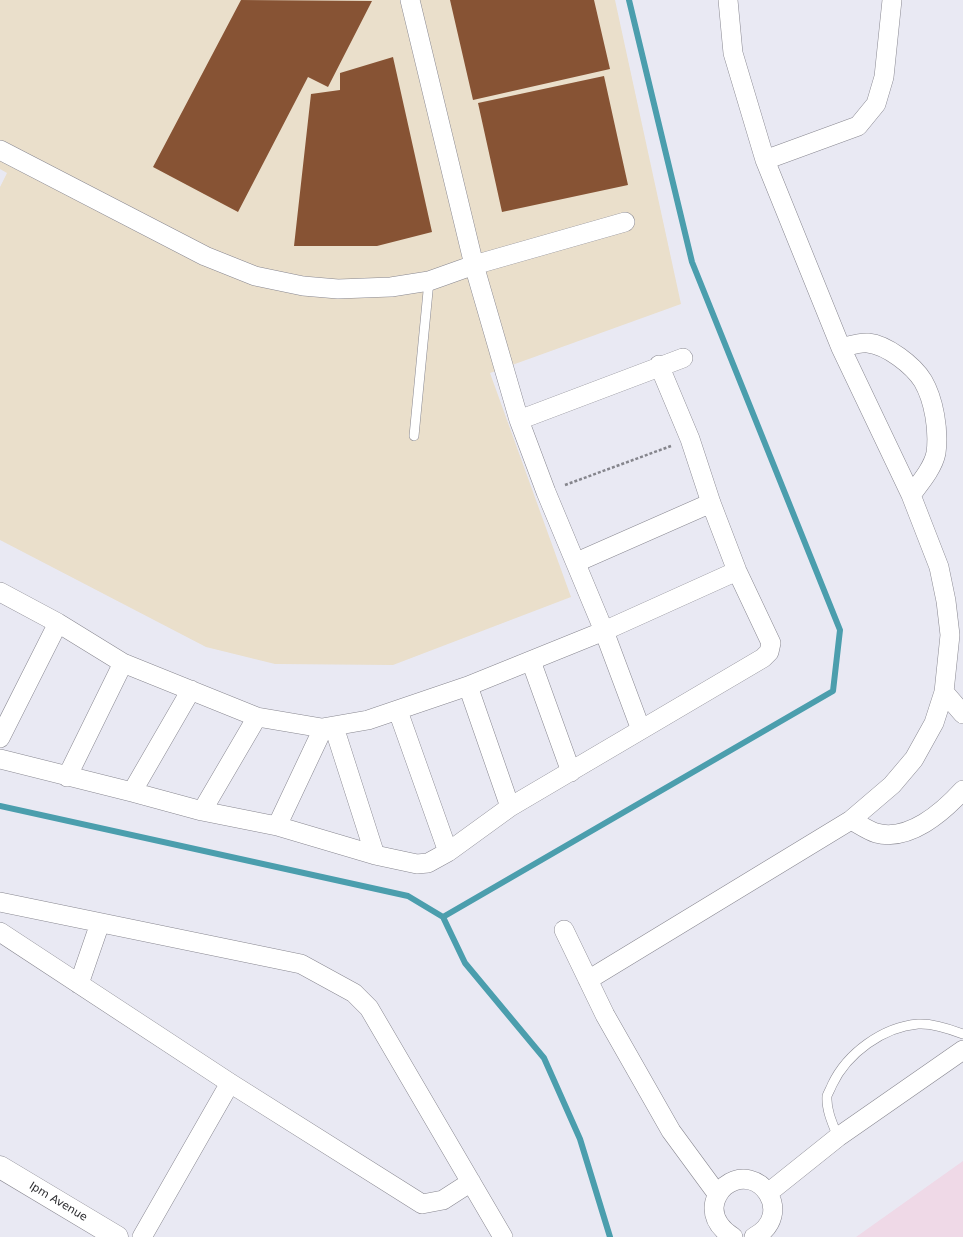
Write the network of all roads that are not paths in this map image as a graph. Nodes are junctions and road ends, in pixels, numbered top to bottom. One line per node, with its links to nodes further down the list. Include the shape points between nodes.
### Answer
1 (410, 0): 7 (street)
2 (728, 0): 5 (street, via 733,53)
3 (892, 0): 5 (street, via 884,77 876,104 858,126)
4 (0, 150): 8 (street, via 205,256 255,276 303,286 338,289 391,287)
5 (765, 160): 9 (street)
6 (625, 222): 7 (street)
7 (474, 265): 8 (street); 12 (street)
8 (429, 282): 13 (lane)
9 (841, 348): 14 (street); 14 (street, via 868,343 886,348 902,359 922,380 931,400 936,427 936,454 926,476)
10 (683, 358): 11 (street)
11 (659, 366): 12 (street); 15 (street, via 690,439)
12 (519, 420): 16 (street, via 546,492)
13 (414, 436)
14 (911, 495): 25 (street, via 939,567 946,601 950,635)
15 (711, 503): 16 (street); 17 (street)
16 (577, 562): 20 (street)
17 (737, 571): 20 (street); 30 (street, via 771,642 769,652 763,658)
18 (0, 592): 19 (street)
19 (58, 623): 22 (street); 31 (street)
20 (604, 631): 21 (street); 30 (street)
21 (531, 661): 23 (street); 33 (street)
22 (123, 663): 24 (street); 34 (street)
23 (468, 686): 26 (street); 37 (street)
24 (191, 690): 28 (street); 36 (street)
25 (944, 692): 27 (street); 39 (street, via 934,723 914,759 892,785)
26 (398, 711): 29 (street, via 368,720); 41 (street)
27 (963, 714)
28 (257, 717): 29 (street); 38 (street)
29 (328, 727): 40 (street, via 319,738); 42 (street)
30 (641, 730): 33 (street)
31 (0, 738)
32 (0, 759): 34 (street)
33 (571, 772): 37 (street)
34 (67, 777): 36 (street)
35 (963, 790): 39 (street, via 947,807 930,819 901,833 876,833)
36 (132, 792): 38 (street)
37 (510, 807): 41 (street)
38 (202, 811): 40 (street)
39 (851, 820): 47 (street)
40 (277, 826): 42 (street)
41 (448, 852): 42 (street, via 428,863 417,864)
42 (375, 855)
43 (0, 902): 44 (street)
44 (100, 923): 48 (street); 54 (street, via 301,964 354,993 369,1008)
45 (564, 930): 47 (street)
46 (0, 932): 48 (street)
47 (588, 980): 56 (street, via 671,1131)
48 (78, 984): 51 (street)
49 (963, 1034): 52 (lane, via 919,1024 886,1033 861,1048 840,1070 827,1096 830,1118)
50 (963, 1050): 52 (street)
51 (230, 1083): 54 (street, via 422,1204 443,1200); 59 (street)
52 (838, 1137): 55 (street)
53 (0, 1167): 58 (street, Ipm Avenue)
54 (471, 1182): 60 (street)
55 (768, 1193): 56 (street, via 758,1183 738,1180 730,1183); 57 (street, via 773,1206 773,1216 769,1225)
56 (718, 1195): 61 (street, via 714,1206 715,1216 719,1225)
57 (758, 1236)
58 (117, 1237)
59 (142, 1237)
60 (503, 1237)
61 (733, 1237)

